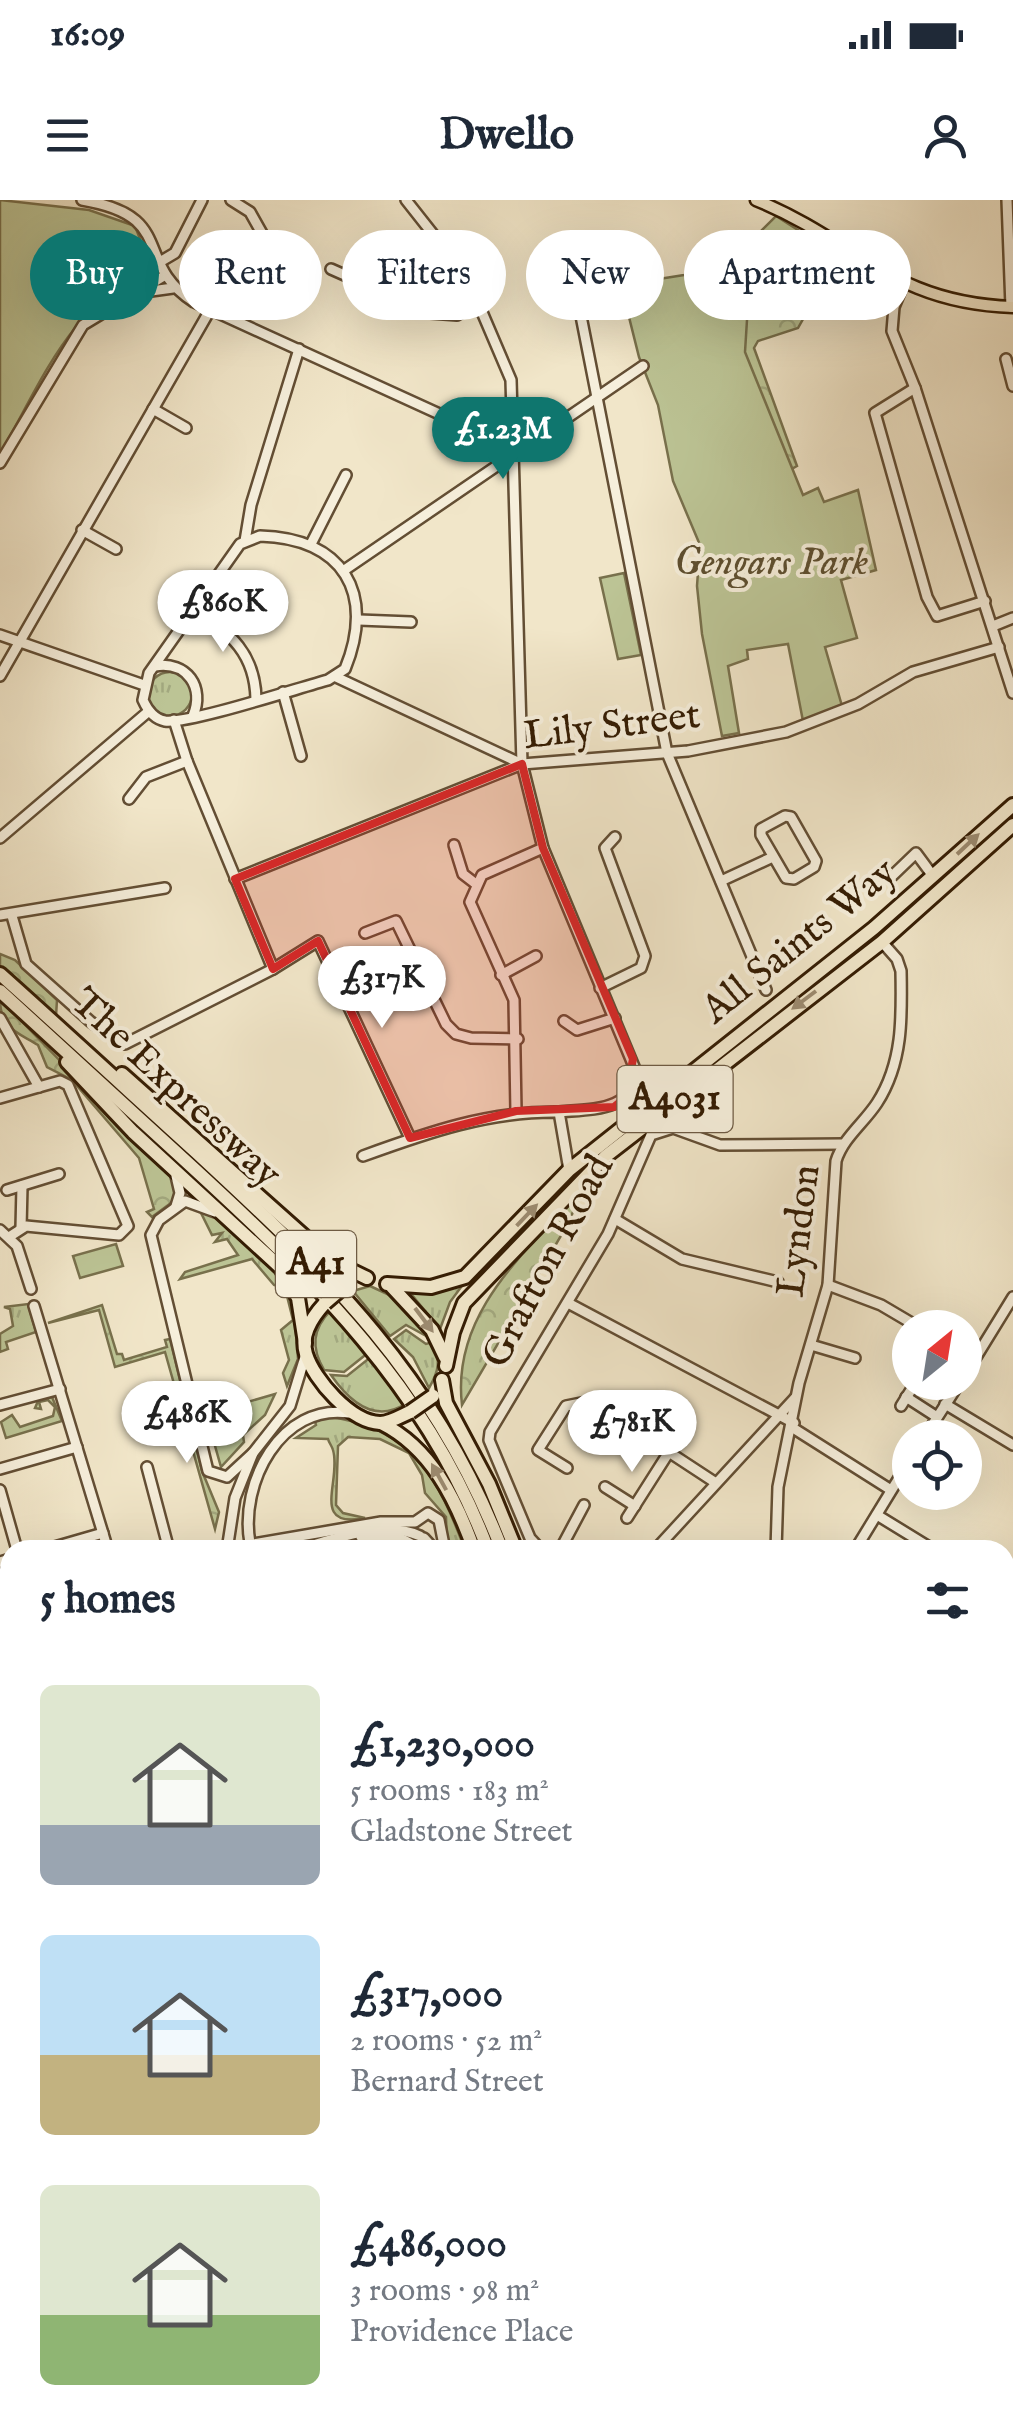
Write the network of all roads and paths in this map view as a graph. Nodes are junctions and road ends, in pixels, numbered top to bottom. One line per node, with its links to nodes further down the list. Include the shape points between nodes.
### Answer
1 (82, 200): 8 (street, via 135,218)
2 (202, 200): 12 (street, via 175,254)
3 (231, 200): 9 (street, via 250,212)
4 (406, 200): 10 (street)
5 (756, 200): 7 (main road)
6 (1007, 200): 22 (street)
7 (770, 203): 11 (main road)
8 (145, 230)
9 (260, 230)
10 (430, 230)
11 (814, 230)
12 (159, 262)
13 (159, 264): 16 (street)
14 (331, 269): 15 (street)
15 (342, 274)
16 (164, 276): 17 (street); 18 (street)
17 (159, 280)
18 (173, 288): 20 (street); 21 (street)
19 (911, 288): 22 (main road)
20 (159, 290)
21 (179, 292)
22 (1012, 307)
23 (92, 320): 38 (street, via 83,325)
24 (204, 320): 35 (street)
25 (232, 320): 29 (street)
26 (486, 320): 37 (street, via 511,380)
27 (582, 320): 34 (street)
28 (891, 320): 33 (street)
29 (299, 350): 37 (street); 41 (street)
30 (1006, 359): 32 (street)
31 (643, 366): 34 (street)
32 (1013, 386)
33 (915, 388): 45 (street); 45 (street, via 875,412 927,597 936,616)
34 (600, 394): 37 (street); 64 (street)
35 (152, 410): 36 (street); 40 (street)
36 (186, 428)
37 (516, 449): 44 (street); 67 (street)
38 (0, 463)
39 (346, 475): 42 (street)
40 (82, 530): 43 (street); 52 (street)
41 (244, 542): 42 (street, via 260,536); 46 (street)
42 (311, 544): 44 (street)
43 (116, 549)
44 (343, 571): 48 (street)
45 (984, 601): 50 (street)
46 (196, 610): 54 (street); 60 (street, via 238,641)
47 (1013, 618): 50 (street)
48 (359, 620): 49 (street); 56 (street)
49 (411, 622)
50 (992, 626): 53 (street)
51 (0, 635): 52 (street)
52 (18, 640): 55 (street); 57 (street)
53 (1000, 648): 59 (street); 64 (street, Lily Street, via 912,672 858,704 786,732)
54 (154, 666): 57 (street); 62 (street, via 178,668 194,682 199,700)
55 (0, 676)
56 (336, 678): 58 (street); 67 (street)
57 (144, 685): 61 (street)
58 (283, 692): 60 (street); 65 (street)
59 (1013, 694)
60 (256, 699): 62 (street)
61 (149, 711): 63 (street); 72 (street)
62 (193, 716): 63 (street)
63 (174, 720): 66 (street)
64 (667, 753): 67 (street, Lily Street); 79 (street)
65 (301, 756)
66 (187, 761): 68 (street, via 146,777); 78 (street)
67 (522, 764): 74 (street); 78 (street, Lily Street)
68 (129, 798)
69 (1013, 806): 76 (highway, All Saints Way / A4031, one-way to 69)
70 (1013, 825): 86 (highway, All Saints Way / A4031)
71 (615, 837): 91 (street, via 605,848 645,956 641,968)
72 (0, 838)
73 (454, 845): 80 (street, via 463,874)
74 (542, 848): 80 (street, via 482,875); 91 (street)
75 (774, 856): 75 (street, via 786,878 794,879 816,860 785,816 760,835); 79 (street)
76 (933, 876): 77 (street, via 916,852); 84 (highway, All Saints Way / A4031)
77 (890, 878)
78 (234, 879): 88 (street)
79 (722, 882): 92 (street)
80 (476, 884): 90 (street, via 470,902)
81 (165, 888): 83 (street)
82 (0, 915): 83 (street)
83 (12, 916): 88 (street, via 26,964 125,1044)
84 (872, 930): 86 (highway); 106 (highway, All Saints Way / A4031)
85 (365, 933): 98 (street, via 396,922 456,1034)
86 (882, 942): 104 (street, Lyndon, via 901,970 896,1063 876,1105); 133 (highway, All Saints Way / A4031, one-way to 133, via 606,1156 464,1303)
87 (536, 956): 90 (street)
88 (274, 968): 103 (street, via 318,941)
89 (0, 974): 97 (highway, The Expressway / A41)
90 (502, 975): 98 (street, via 514,1000)
91 (600, 988): 95 (street)
92 (766, 990)
93 (0, 991): 97 (highway, The Expressway / A41)
94 (0, 1018): 99 (street)
95 (615, 1018): 96 (street, via 586,1030); 102 (street, via 633,1059 631,1090 614,1107)
96 (564, 1021)
97 (50, 1030): 108 (highway, A41); 118 (highway, A41, via 164,1108 332,1261); 178 (highway, The Expressway / A41, via 351,1320 432,1434); 179 (highway, The Expressway / A41, via 281,1231 362,1312 454,1444)
98 (518, 1039): 101 (street)
99 (39, 1087): 100 (street); 116 (street, via 65,1083 127,1230)
100 (0, 1098)
101 (516, 1111): 102 (street); 103 (street)
102 (559, 1112): 105 (street)
103 (410, 1138): 107 (street)
104 (844, 1144): 115 (street, Grafton Road, via 720,1145 662,1128 644,1146); 121 (street, Lyndon, via 832,1186)
105 (565, 1145): 106 (street); 109 (street)
106 (587, 1155): 109 (highway, All Saints Way / A4031)
107 (363, 1156)
108 (172, 1169): 113 (street, via 179,1181); 114 (highway, A41)
109 (569, 1170): 120 (highway, All Saints Way / A4031, one-way to 109, via 431,1287 465,1277)
110 (60, 1174): 111 (street)
111 (22, 1186): 112 (street); 116 (street)
112 (7, 1190)
113 (176, 1206): 114 (street, via 195,1202); 148 (street, via 151,1235 208,1471 227,1477)
114 (228, 1219): 131 (highway, A41, via 291,1280)
115 (615, 1219): 119 (street, via 682,1259); 124 (street, Grafton Road)
116 (21, 1228): 117 (street)
117 (5, 1233): 122 (street, via 17,1246)
118 (367, 1278): 120 (highway, A4031); 131 (highway, bridge, via 347,1284 325,1303 311,1320)
119 (778, 1282)
120 (386, 1284): 133 (highway, A4031, one-way to 133, via 432,1330 444,1349)
121 (828, 1285): 126 (street); 130 (street, Lyndon)
122 (31, 1289)
123 (1013, 1297): 129 (street)
124 (568, 1303): 141 (street); 181 (street, Grafton Road, via 490,1432)
125 (34, 1306): 128 (street)
126 (892, 1312)
127 (52, 1313): 128 (street)
128 (38, 1317): 134 (street)
129 (982, 1340)
130 (812, 1345): 132 (street); 135 (street, Lyndon)
131 (305, 1349): 140 (highway); 148 (street, via 290,1406)
132 (855, 1358)
133 (444, 1373): 144 (highway, A4031, bridge, via 433,1396); 180 (highway, via 446,1403)
134 (60, 1389): 139 (street); 146 (street)
135 (796, 1396): 141 (street); 145 (street, Lyndon)
136 (909, 1400): 142 (street)
137 (948, 1400): 138 (street)
138 (945, 1404): 142 (street); 147 (street)
139 (0, 1405)
140 (352, 1413): 144 (highway); 171 (street, via 308,1415 272,1450 248,1499)
141 (779, 1417): 145 (street); 153 (street)
142 (937, 1417): 143 (street)
143 (935, 1420)
144 (381, 1423): 177 (highway, one-way to 144, via 428,1458)
145 (793, 1426): 156 (street); 184 (street, Lyndon, via 774,1508)
146 (77, 1446): 152 (street); 163 (street)
147 (1013, 1446)
148 (253, 1452): 170 (street, via 235,1498)
149 (669, 1452): 151 (street, via 583,1400 566,1406 538,1450); 153 (street); 157 (street)
150 (146, 1467): 169 (street)
151 (567, 1468)
152 (0, 1469)
153 (716, 1483): 183 (street)
154 (605, 1487): 157 (street)
155 (0, 1490): 166 (street)
156 (891, 1490): 159 (street)
157 (635, 1506): 160 (street)
158 (585, 1509): 182 (street)
159 (877, 1515): 185 (street); 186 (street)
160 (627, 1518)
161 (415, 1522): 162 (street, via 431,1514); 165 (street); 172 (street)
162 (440, 1531): 165 (street); 176 (street)
163 (103, 1533): 167 (street); 168 (street)
164 (344, 1536): 165 (street, via 405,1530); 173 (street); 174 (street)
165 (422, 1537): 175 (street)
166 (14, 1540)
167 (79, 1540)
168 (105, 1540)
169 (166, 1540)
170 (229, 1540)
171 (253, 1540)
172 (286, 1540)
173 (330, 1540)
174 (404, 1540)
175 (425, 1540)
176 (442, 1540)
177 (469, 1540)
178 (483, 1540)
179 (497, 1540)
180 (512, 1540)
181 (532, 1540)
182 (566, 1540)
183 (664, 1540)
184 (776, 1540)
185 (861, 1540)
186 (918, 1540)

